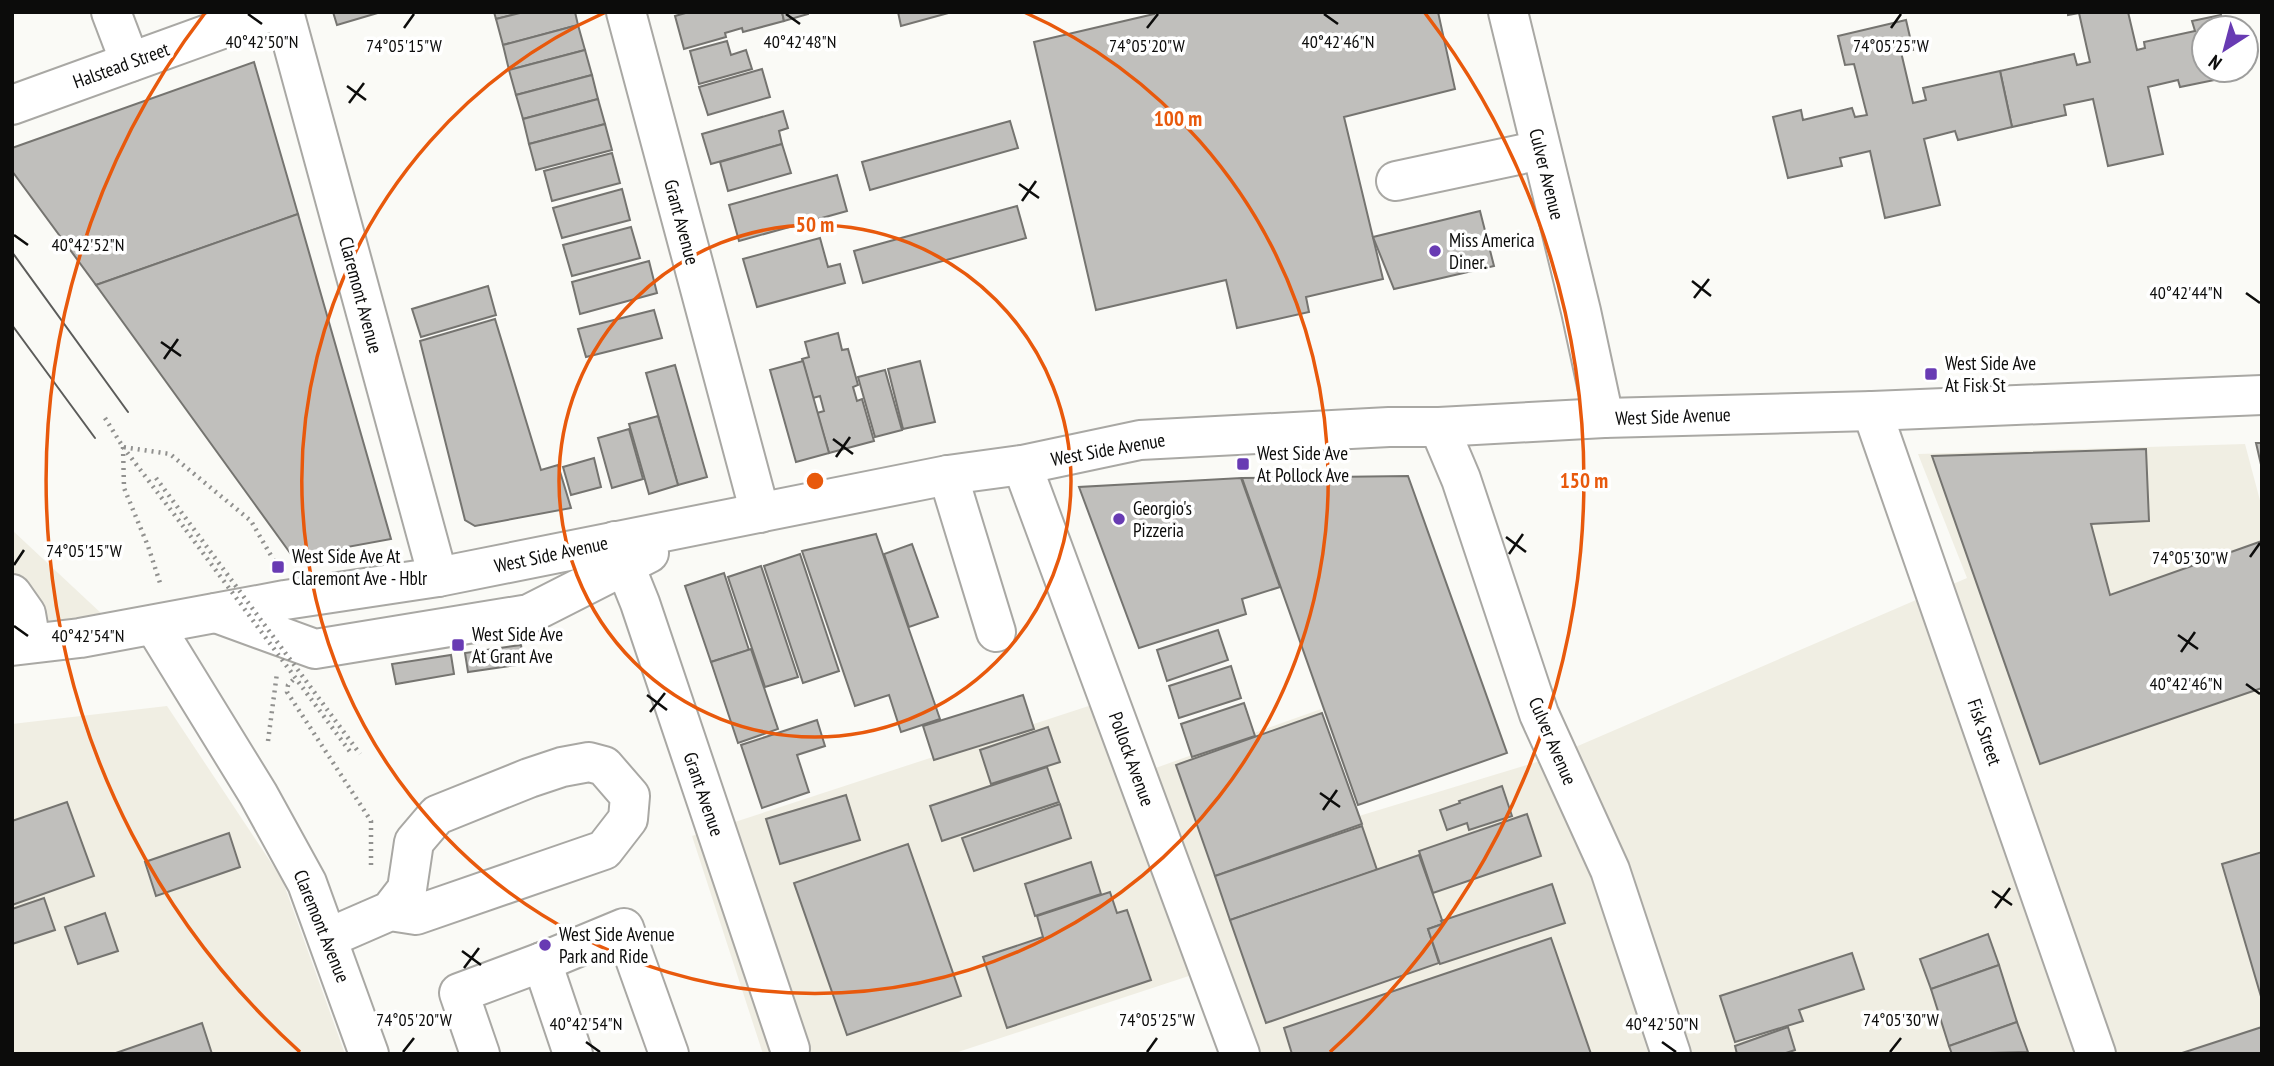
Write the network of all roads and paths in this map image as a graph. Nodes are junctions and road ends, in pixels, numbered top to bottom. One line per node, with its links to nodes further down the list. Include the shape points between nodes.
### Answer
1 (111, 12): 6 (street)
2 (269, 12): 6 (street, Halstead Street)
3 (284, 12): 22 (street, Claremont Avenue)
4 (626, 12): 19 (street, Grant Avenue)
5 (1515, 14): 8 (street, Culver Avenue)
6 (130, 62): 7 (street, Halstead Street)
7 (12, 105)
8 (1541, 150): 9 (street); 13 (street, Culver Avenue)
9 (1396, 181)
10 (2262, 394): 11 (street, West Side Avenue)
11 (1872, 411): 13 (street, West Side Avenue); 45 (street, Fisk Street)
12 (105, 418): 15 (path)
13 (1604, 418): 14 (street, West Side Avenue)
14 (1439, 427): 16 (street, West Side Avenue, via 1140,440); 44 (street, Culver Avenue, via 1461,479 1539,714 1610,870)
15 (123, 447): 21 (path, via 170,454 251,521); 23 (path, via 124,488); 31 (path, bridge)
16 (1022, 465): 17 (street, West Side Avenue); 43 (street, Pollock Avenue)
17 (948, 475): 19 (street, West Side Avenue); 27 (street)
18 (156, 478): 32 (path, bridge)
19 (760, 513): 20 (street, West Side Avenue, via 708,523)
20 (620, 553): 22 (street, West Side Avenue); 28 (street, via 529,614 315,649); 38 (street, Grant Avenue)
21 (278, 567)
22 (438, 577): 25 (street, West Side Avenue)
23 (161, 586)
24 (12, 594): 29 (street, via 26,614)
25 (216, 613): 26 (street, West Side Avenue); 28 (street)
26 (154, 625): 29 (street, West Side Avenue); 33 (street, Claremont Avenue)
27 (996, 632)
28 (282, 637): 33 (path)
29 (22, 645)
30 (309, 666): 34 (path, via 288,685 287,692 371,821)
31 (351, 753)
32 (360, 754)
33 (258, 793): 36 (street, Claremont Avenue, via 307,883)
34 (371, 869)
35 (390, 911): 35 (street, via 416,915 604,850 628,819 630,796 604,766 589,762 529,778 437,815 414,842 407,889); 36 (street)
36 (328, 938): 39 (street, Claremont Avenue)
37 (542, 962): 40 (street, via 459,993); 41 (street); 42 (street, via 624,928)
38 (790, 1049)
39 (369, 1054)
40 (480, 1054)
41 (573, 1054)
42 (669, 1054)
43 (1240, 1054)
44 (1671, 1054)
45 (2095, 1054)

